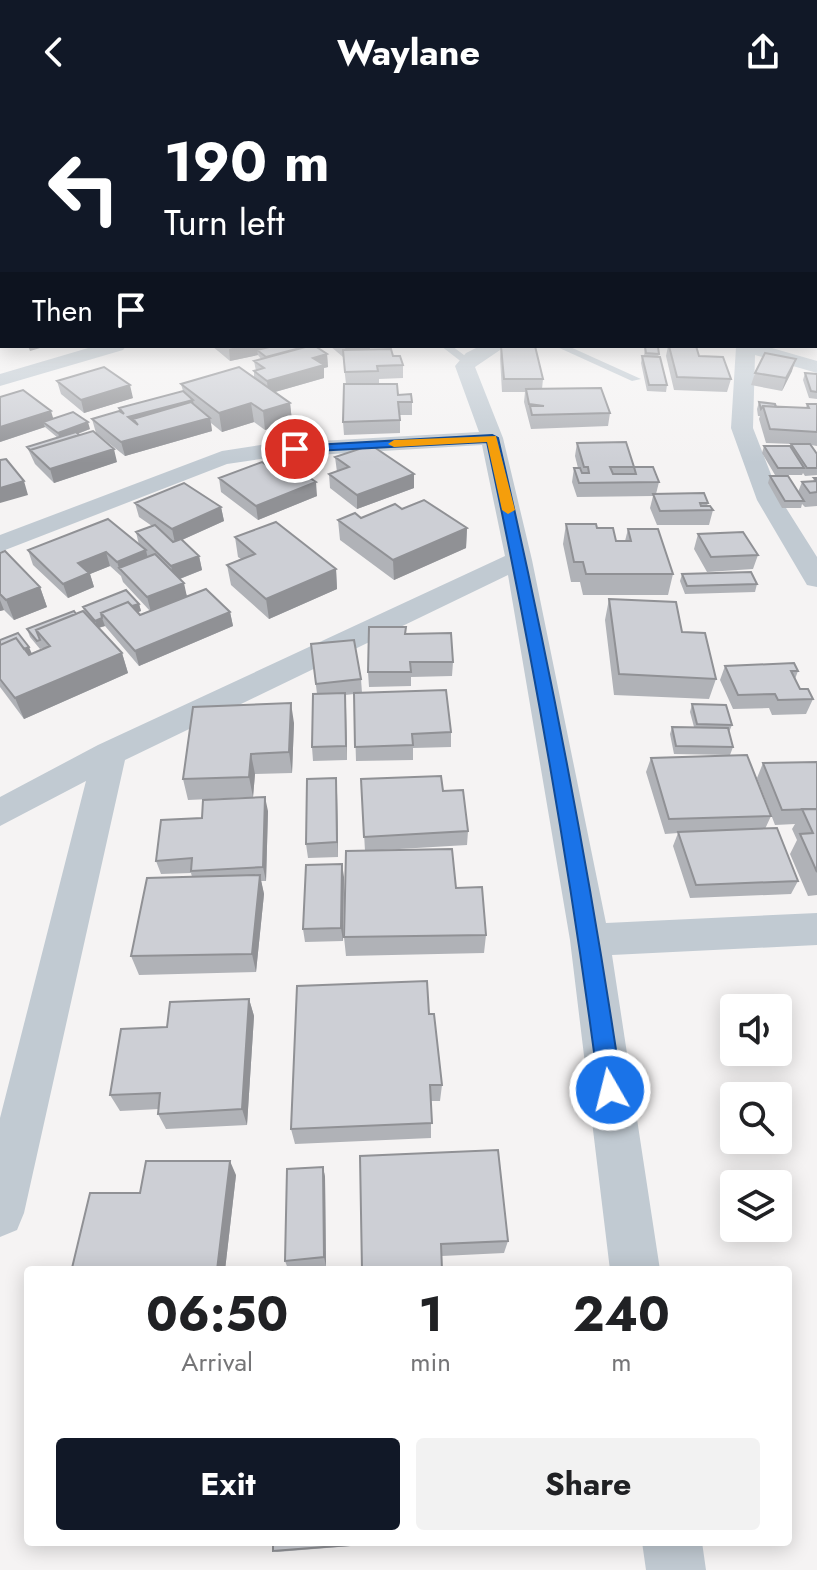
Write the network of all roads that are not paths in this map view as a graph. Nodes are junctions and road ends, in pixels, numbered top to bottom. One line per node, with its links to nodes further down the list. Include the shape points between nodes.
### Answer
1 (109, 348): 8 (street)
2 (565, 348): 7 (lane)
3 (744, 348): 12 (street, via 742,428 769,500)
4 (748, 348): 6 (street)
5 (469, 351): 9 (street, via 465,366)
6 (817, 367)
7 (636, 379)
8 (0, 380)
9 (492, 438): 10 (street, via 222,458); 11 (street)
10 (0, 544)
11 (519, 560): 13 (street); 16 (street)
12 (817, 579)
13 (110, 753): 14 (street); 17 (street)
14 (0, 813)
15 (817, 929): 16 (street)
16 (590, 940): 18 (street)
17 (0, 1213)
18 (634, 1266)
19 (673, 1546): 20 (street)
20 (676, 1570)

